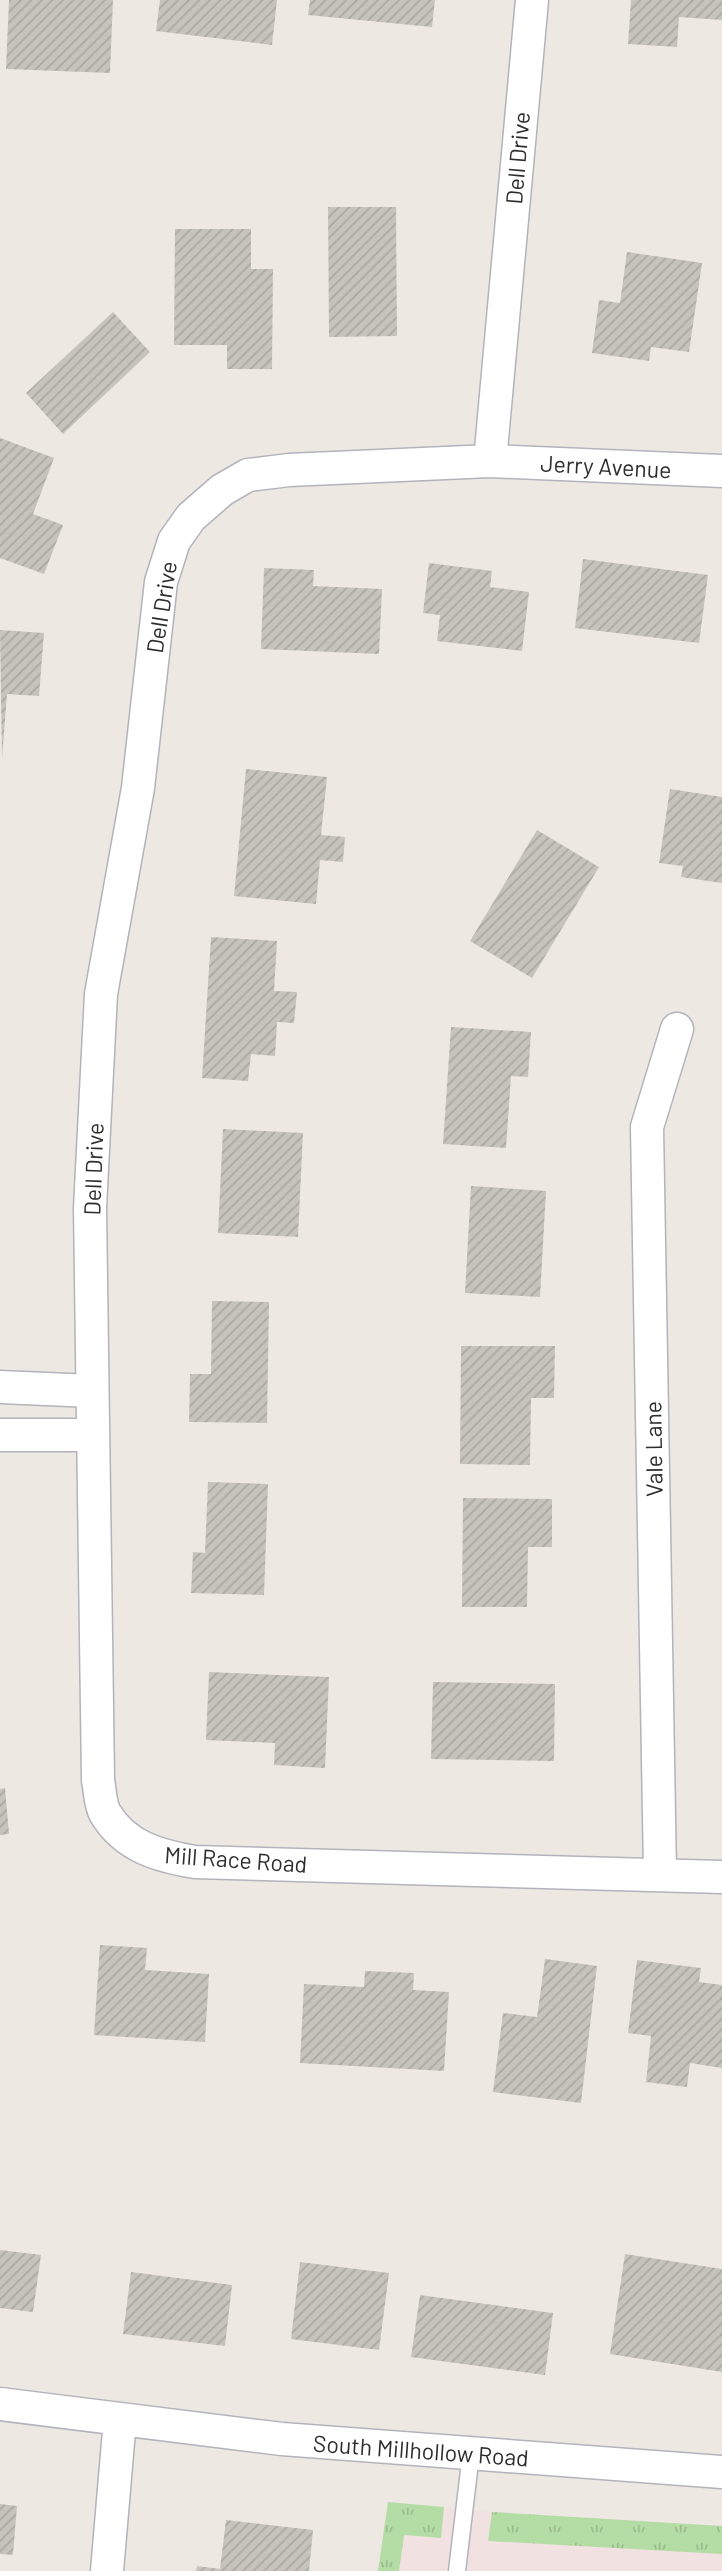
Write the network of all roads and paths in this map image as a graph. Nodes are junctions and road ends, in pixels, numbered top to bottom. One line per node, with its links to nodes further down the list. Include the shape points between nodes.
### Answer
1 (532, 0): 2 (street, Dell Drive)
2 (490, 461): 3 (street, Jerry Avenue); 6 (street, Dell Drive, via 248,475 191,517 174,541 161,582 138,788 101,994 90,1208)
3 (722, 471)
4 (677, 1029): 9 (street, Vale Lane, via 647,1127)
5 (0, 1387): 6 (street)
6 (92, 1391): 8 (street, Mill Race Road)
7 (0, 1435): 8 (street)
8 (93, 1435): 9 (street, Mill Race Road, via 97,1780 104,1811 125,1837 153,1854 195,1862)
9 (660, 1873): 10 (street, Mill Race Road)
10 (722, 1877)
11 (0, 2404): 12 (street, South Millhollow Road)
12 (120, 2419): 13 (street, South Millhollow Road, via 282,2439); 15 (street)
13 (471, 2454): 14 (street, South Millhollow Road); 16 (lane)
14 (722, 2472)
15 (107, 2571)
16 (457, 2571)

